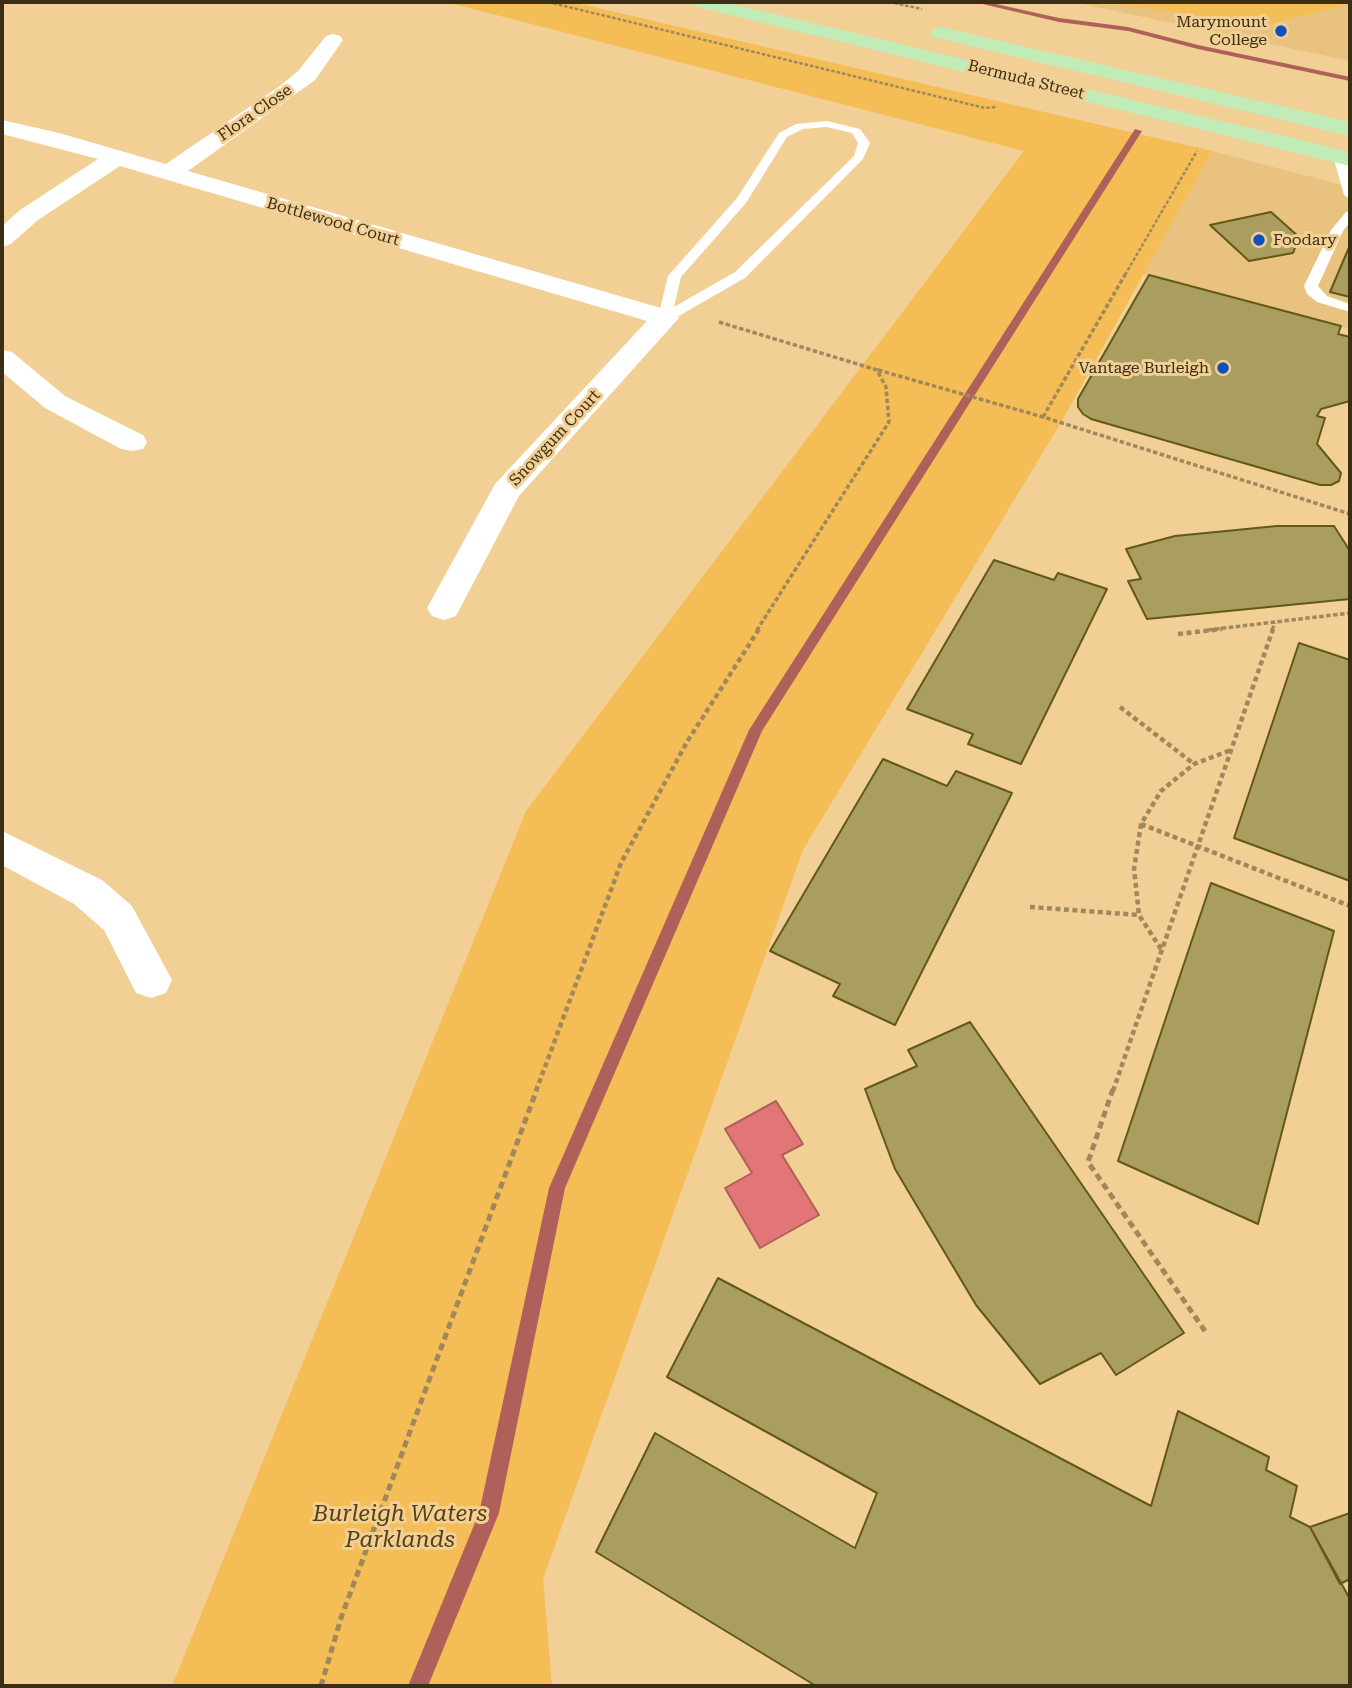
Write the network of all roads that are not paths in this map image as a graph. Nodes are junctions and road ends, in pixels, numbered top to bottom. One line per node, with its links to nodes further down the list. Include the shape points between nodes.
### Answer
1 (701, 2): 6 (main road, Bermuda Street)
2 (923, 29): 5 (main road, Bermuda Street)
3 (333, 40): 8 (street, Flora Close, via 298,83)
4 (2, 127): 7 (street, Bottlewood Court)
5 (1350, 129)
6 (1344, 158): 9 (lane)
7 (114, 159): 8 (street, Bottlewood Court); 12 (street, via 29,215)
8 (167, 174): 14 (street, Bottlewood Court)
9 (1350, 195)
10 (1350, 215): 11 (lane)
11 (1344, 231): 13 (lane, via 1312,291)
12 (2, 239)
13 (1350, 308)
14 (665, 318): 14 (lane, via 675,276 742,200 783,135 800,126 827,124 856,131 864,143 859,157 740,275); 17 (street, Snowgum Court, via 506,491)
15 (2, 358): 16 (street, via 55,402)
16 (132, 442)
17 (444, 608)
18 (2, 846): 19 (street, via 88,892 118,918)
19 (151, 979)

